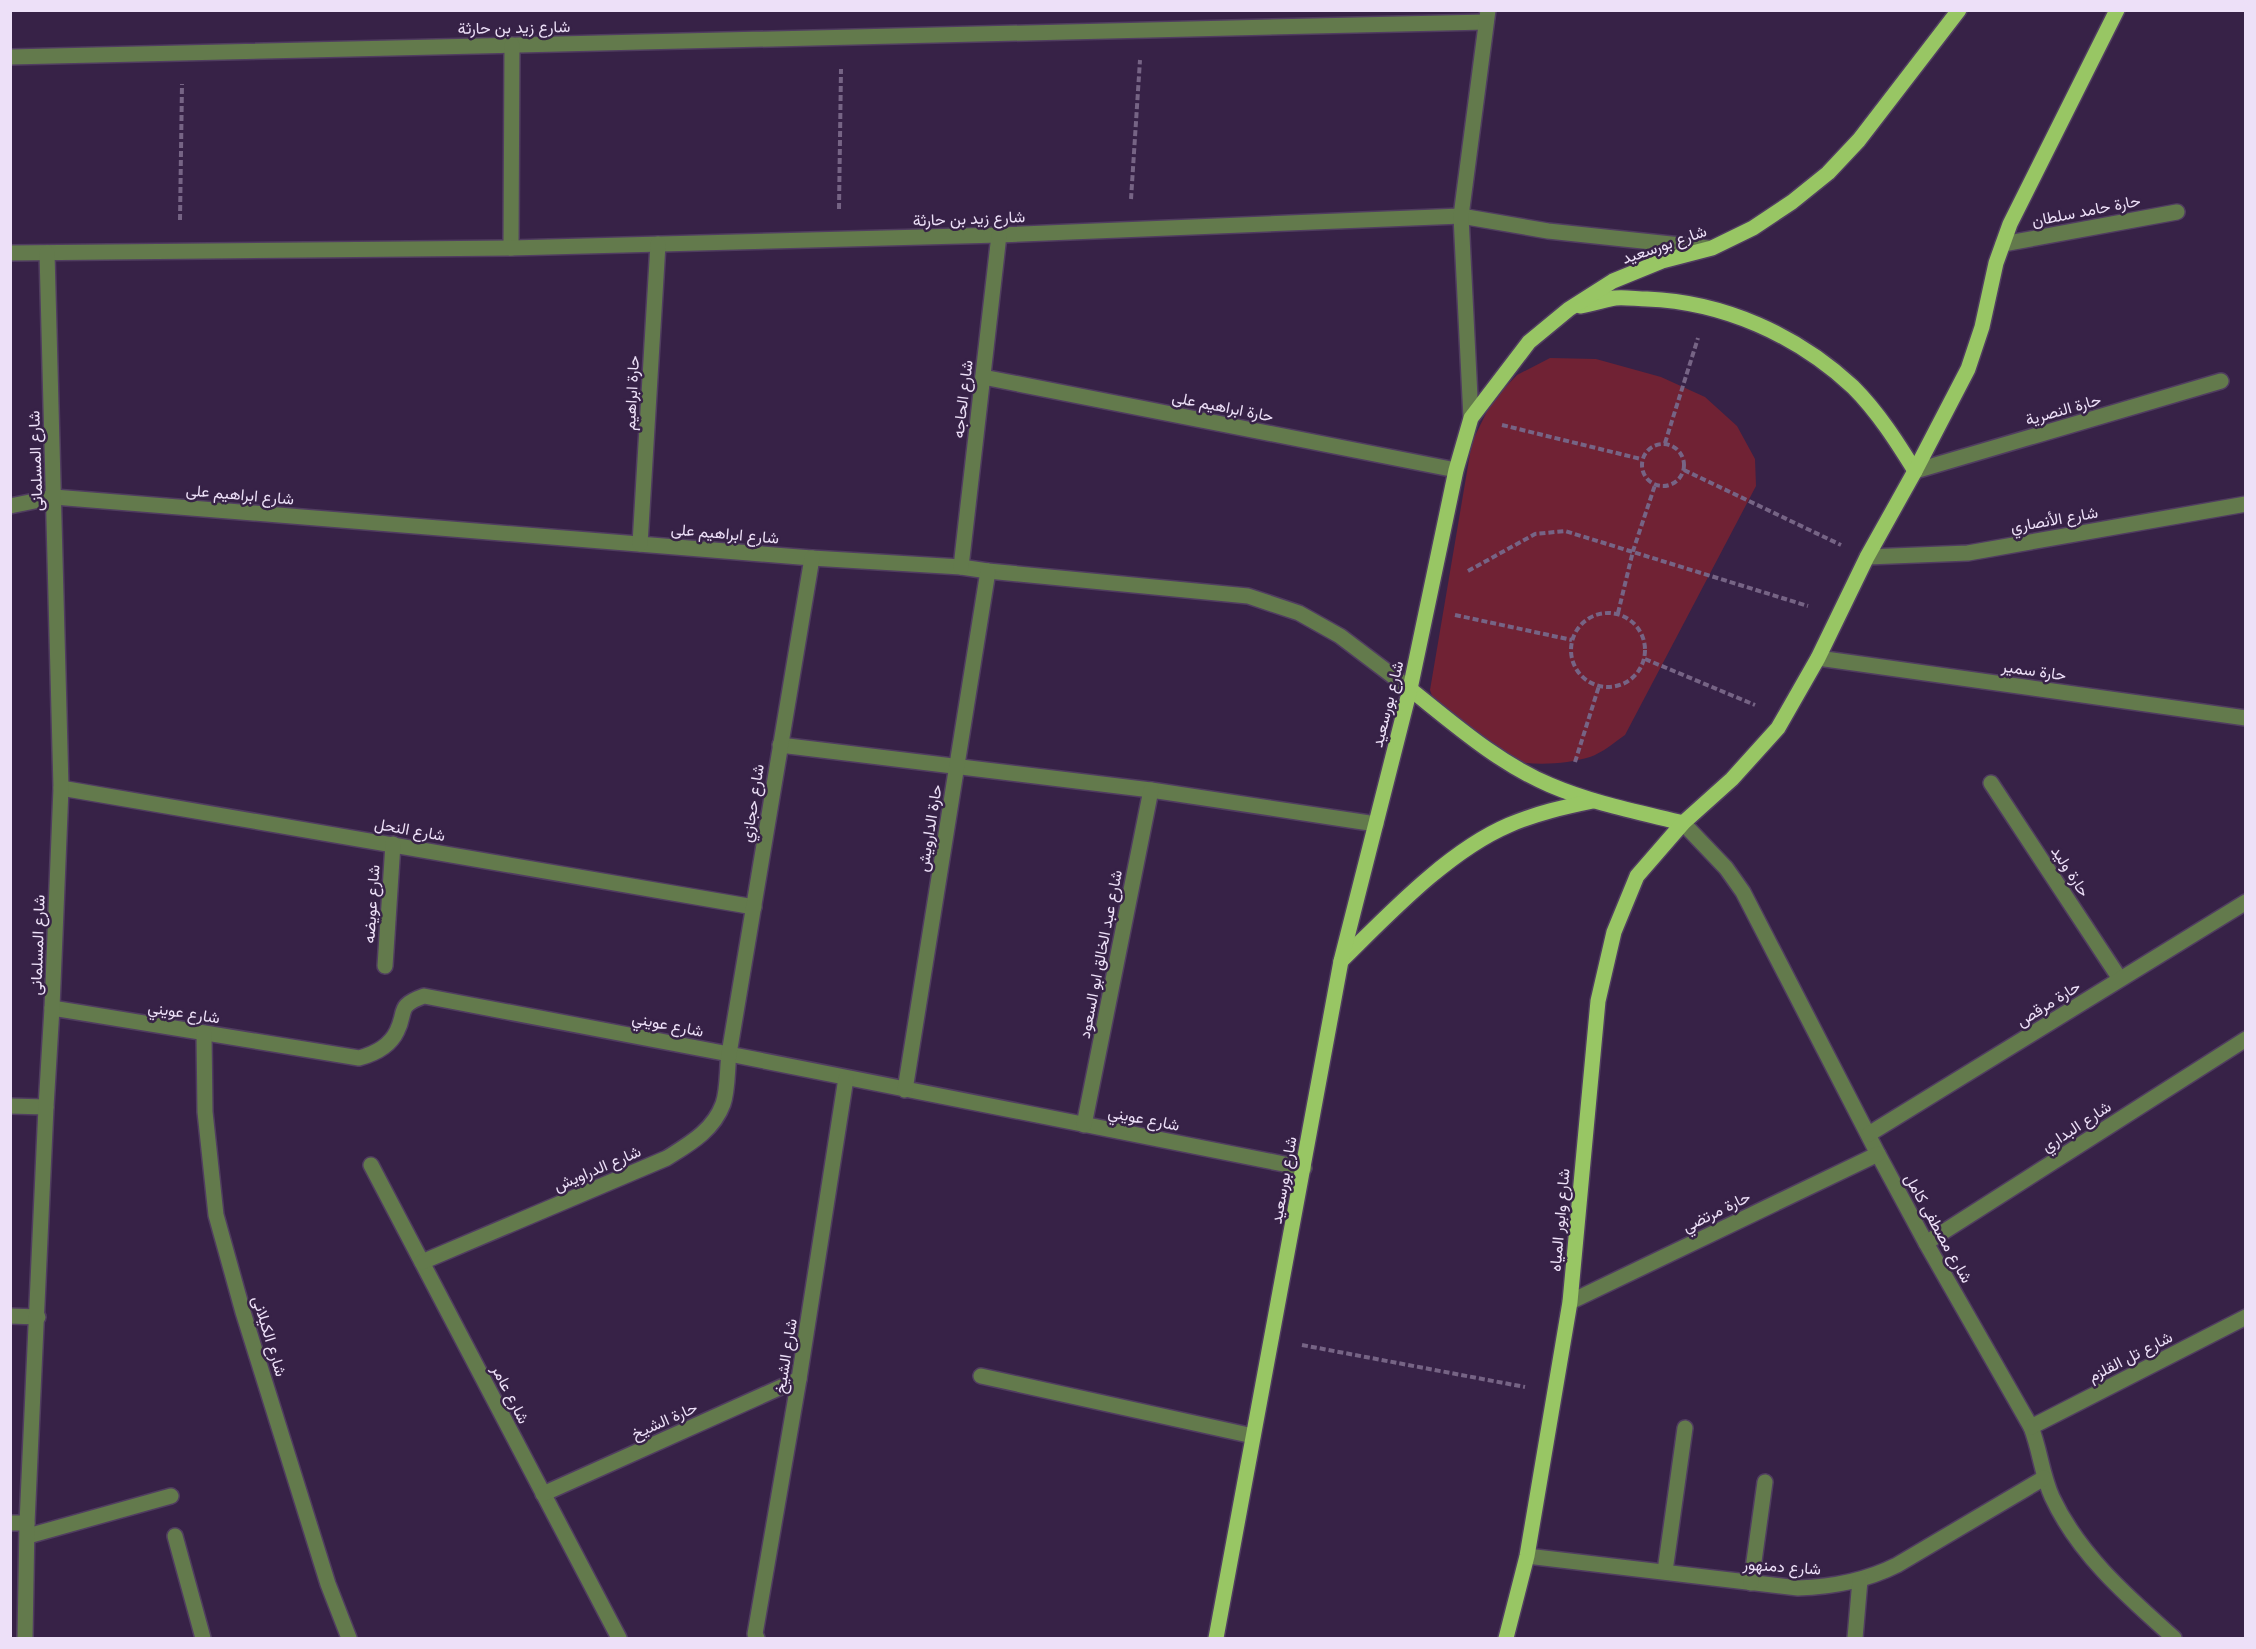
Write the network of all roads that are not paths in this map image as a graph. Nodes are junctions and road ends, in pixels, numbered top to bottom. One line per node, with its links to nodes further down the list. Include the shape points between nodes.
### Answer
1 (1959, 10): 12 (main road, شارع بورسعيد, via 1859,140 1827,173 1753,228)
2 (2117, 10): 10 (main road)
3 (1487, 16): 4 (street, شارع زيد بن حارثة, via 1141,30); 7 (street)
4 (512, 45): 5 (street, شارع زيد بن حارثة); 11 (street)
5 (10, 57)
6 (2177, 212): 10 (street, حارة حامد سلطان)
7 (1461, 216): 8 (street, شارع زيد بن حارثة); 12 (street, شارع زيد بن حارثة, via 1548,231); 18 (street)
8 (999, 236): 9 (street, شارع زيد بن حارثة); 16 (street, شارع الحاجه)
9 (658, 244): 11 (street, شارع زيد بن حارثة); 24 (street, حارة ابراهيم)
10 (2002, 244): 20 (main road, via 1968,369)
11 (512, 248): 14 (street, شارع زيد بن حارثة)
12 (1712, 248): 15 (main road, شارع بورسعيد, via 1662,261 1613,281)
13 (10, 253): 14 (street, شارع زيد بن حارثة)
14 (47, 253): 21 (street, شارع المسلمانى)
15 (1569, 309): 18 (main road, شارع بورسعيد, via 1529,342); 20 (main road, via 1617,298 1669,300 1768,328 1814,355 1853,388 1887,427)
16 (983, 376): 19 (street, حارة ابراهيم على); 27 (street, شارع الحاجه)
17 (2221, 381): 20 (street, حارة النصرية)
18 (1472, 418): 19 (main road, شارع بورسعيد)
19 (1456, 470): 30 (main road, شارع بورسعيد)
20 (1915, 471): 25 (main road)
21 (54, 497): 23 (street, شارع ابراهيم على); 24 (street, شارع ابراهيم على); 35 (street, شارع المسلمانى)
22 (2246, 504): 25 (street, شارع الأنصاري, via 1959,554)
23 (10, 506)
24 (640, 544): 26 (street, شارع ابراهيم على)
25 (1867, 557): 29 (main road)
26 (812, 558): 27 (street, شارع ابراهيم على); 32 (street, شارع حجازي)
27 (961, 567): 28 (street, شارع ابراهيم على)
28 (988, 571): 30 (street, شارع ابراهيم على, via 1248,596 1299,613 1340,636); 33 (street, حارة الدارويش)
29 (1818, 658): 31 (street, حارة سمير); 38 (main road, via 1778,728 1732,779)
30 (1410, 689): 37 (main road, via 1503,760 1550,785); 39 (main road, شارع بورسعيد)
31 (2246, 718)
32 (780, 745): 33 (street); 42 (street, شارع حجازي)
33 (957, 766): 36 (street); 51 (street, حارة الدارويش)
34 (1991, 783): 45 (street, حارة وليد)
35 (61, 788): 40 (street, شارع النحل); 46 (street, شارع المسلمانى)
36 (1151, 790): 39 (street); 54 (street, شارع عبد الخالق ابو السعود)
37 (1593, 801): 38 (main road); 43 (main road, via 1549,810 1507,825 1468,848 1397,906)
38 (1683, 823): 55 (street, شارع مصطفى كامل, via 1743,892); 61 (main road, شارع وابور المياه, via 1638,876 1612,943 1598,1001)
39 (1376, 824): 43 (main road, شارع بورسعيد)
40 (393, 844): 42 (street, شارع النحل); 44 (street, شارع عويضه)
41 (2246, 902): 45 (street, حارة مرقص)
42 (754, 906): 49 (street, شارع حجازي)
43 (1341, 961): 58 (main road, شارع بورسعيد)
44 (385, 966)
45 (2120, 979): 55 (street, حارة مرقص)
46 (52, 1008): 47 (street, شارع عويني); 53 (street, شارع المسلمانى)
47 (204, 1034): 49 (street, شارع عويني, via 359,1058 391,1040 398,1031 401,1012 423,996); 83 (street, شارع الكيلانى, via 205,1112 216,1215 324,1572)
48 (2246, 1040): 59 (street, شارع البداري)
49 (729, 1054): 50 (street, شارع عويني); 60 (street, شارع الدراويش, via 724,1103 714,1122 696,1139 666,1158)
50 (846, 1078): 51 (street, شارع عويني); 66 (street, شارع الشيخ)
51 (905, 1090): 54 (street, شارع عويني)
52 (10, 1106): 53 (street)
53 (46, 1107): 63 (street, شارع المسلمانى)
54 (1084, 1125): 58 (street, شارع عويني)
55 (1869, 1134): 56 (street, شارع مصطفى كامل)
56 (1878, 1154): 59 (street, شارع مصطفى كامل); 61 (street, حارة مرتضي)
57 (371, 1165): 60 (street, شارع عامر)
58 (1304, 1168): 69 (main road, شارع بورسعيد)
59 (1926, 1243): 67 (street, شارع مصطفى كامل)
60 (422, 1262): 72 (street, شارع عامر)
61 (1570, 1302): 77 (main road, شارع وابور المياه)
62 (10, 1316): 63 (street)
63 (38, 1317): 75 (street, شارع المسلمانى)
64 (2246, 1317): 67 (street, شارع تل القلزم)
65 (981, 1376): 69 (street)
66 (800, 1379): 72 (street, حارة الشيخ); 85 (street, شارع الشيخ)
67 (2031, 1427): 70 (street, شارع مصطفى كامل)
68 (1685, 1428): 78 (street)
69 (1253, 1436): 86 (main road, شارع بورسعيد)
70 (2044, 1478): 79 (street, شارع دمنهور, via 1897,1565); 89 (street, شارع مصطفى كامل, via 2063,1518 2088,1554)
71 (1765, 1482): 80 (street)
72 (543, 1494): 84 (street, شارع عامر)
73 (171, 1496): 75 (street)
74 (10, 1522): 75 (street)
75 (27, 1529): 81 (street, شارع المسلمانى)
76 (175, 1536): 82 (street)
77 (1527, 1556): 78 (street, شارع دمنهور); 87 (main road, شارع وابور المياه)
78 (1665, 1571): 80 (street, شارع دمنهور)
79 (1860, 1580): 80 (street, شارع دمنهور, via 1819,1588); 88 (street)
80 (1751, 1583)
81 (25, 1638)
82 (203, 1638)
83 (349, 1638)
84 (619, 1638)
85 (757, 1638)
86 (1216, 1638)
87 (1506, 1638)
88 (1855, 1638)
89 (2174, 1638)

